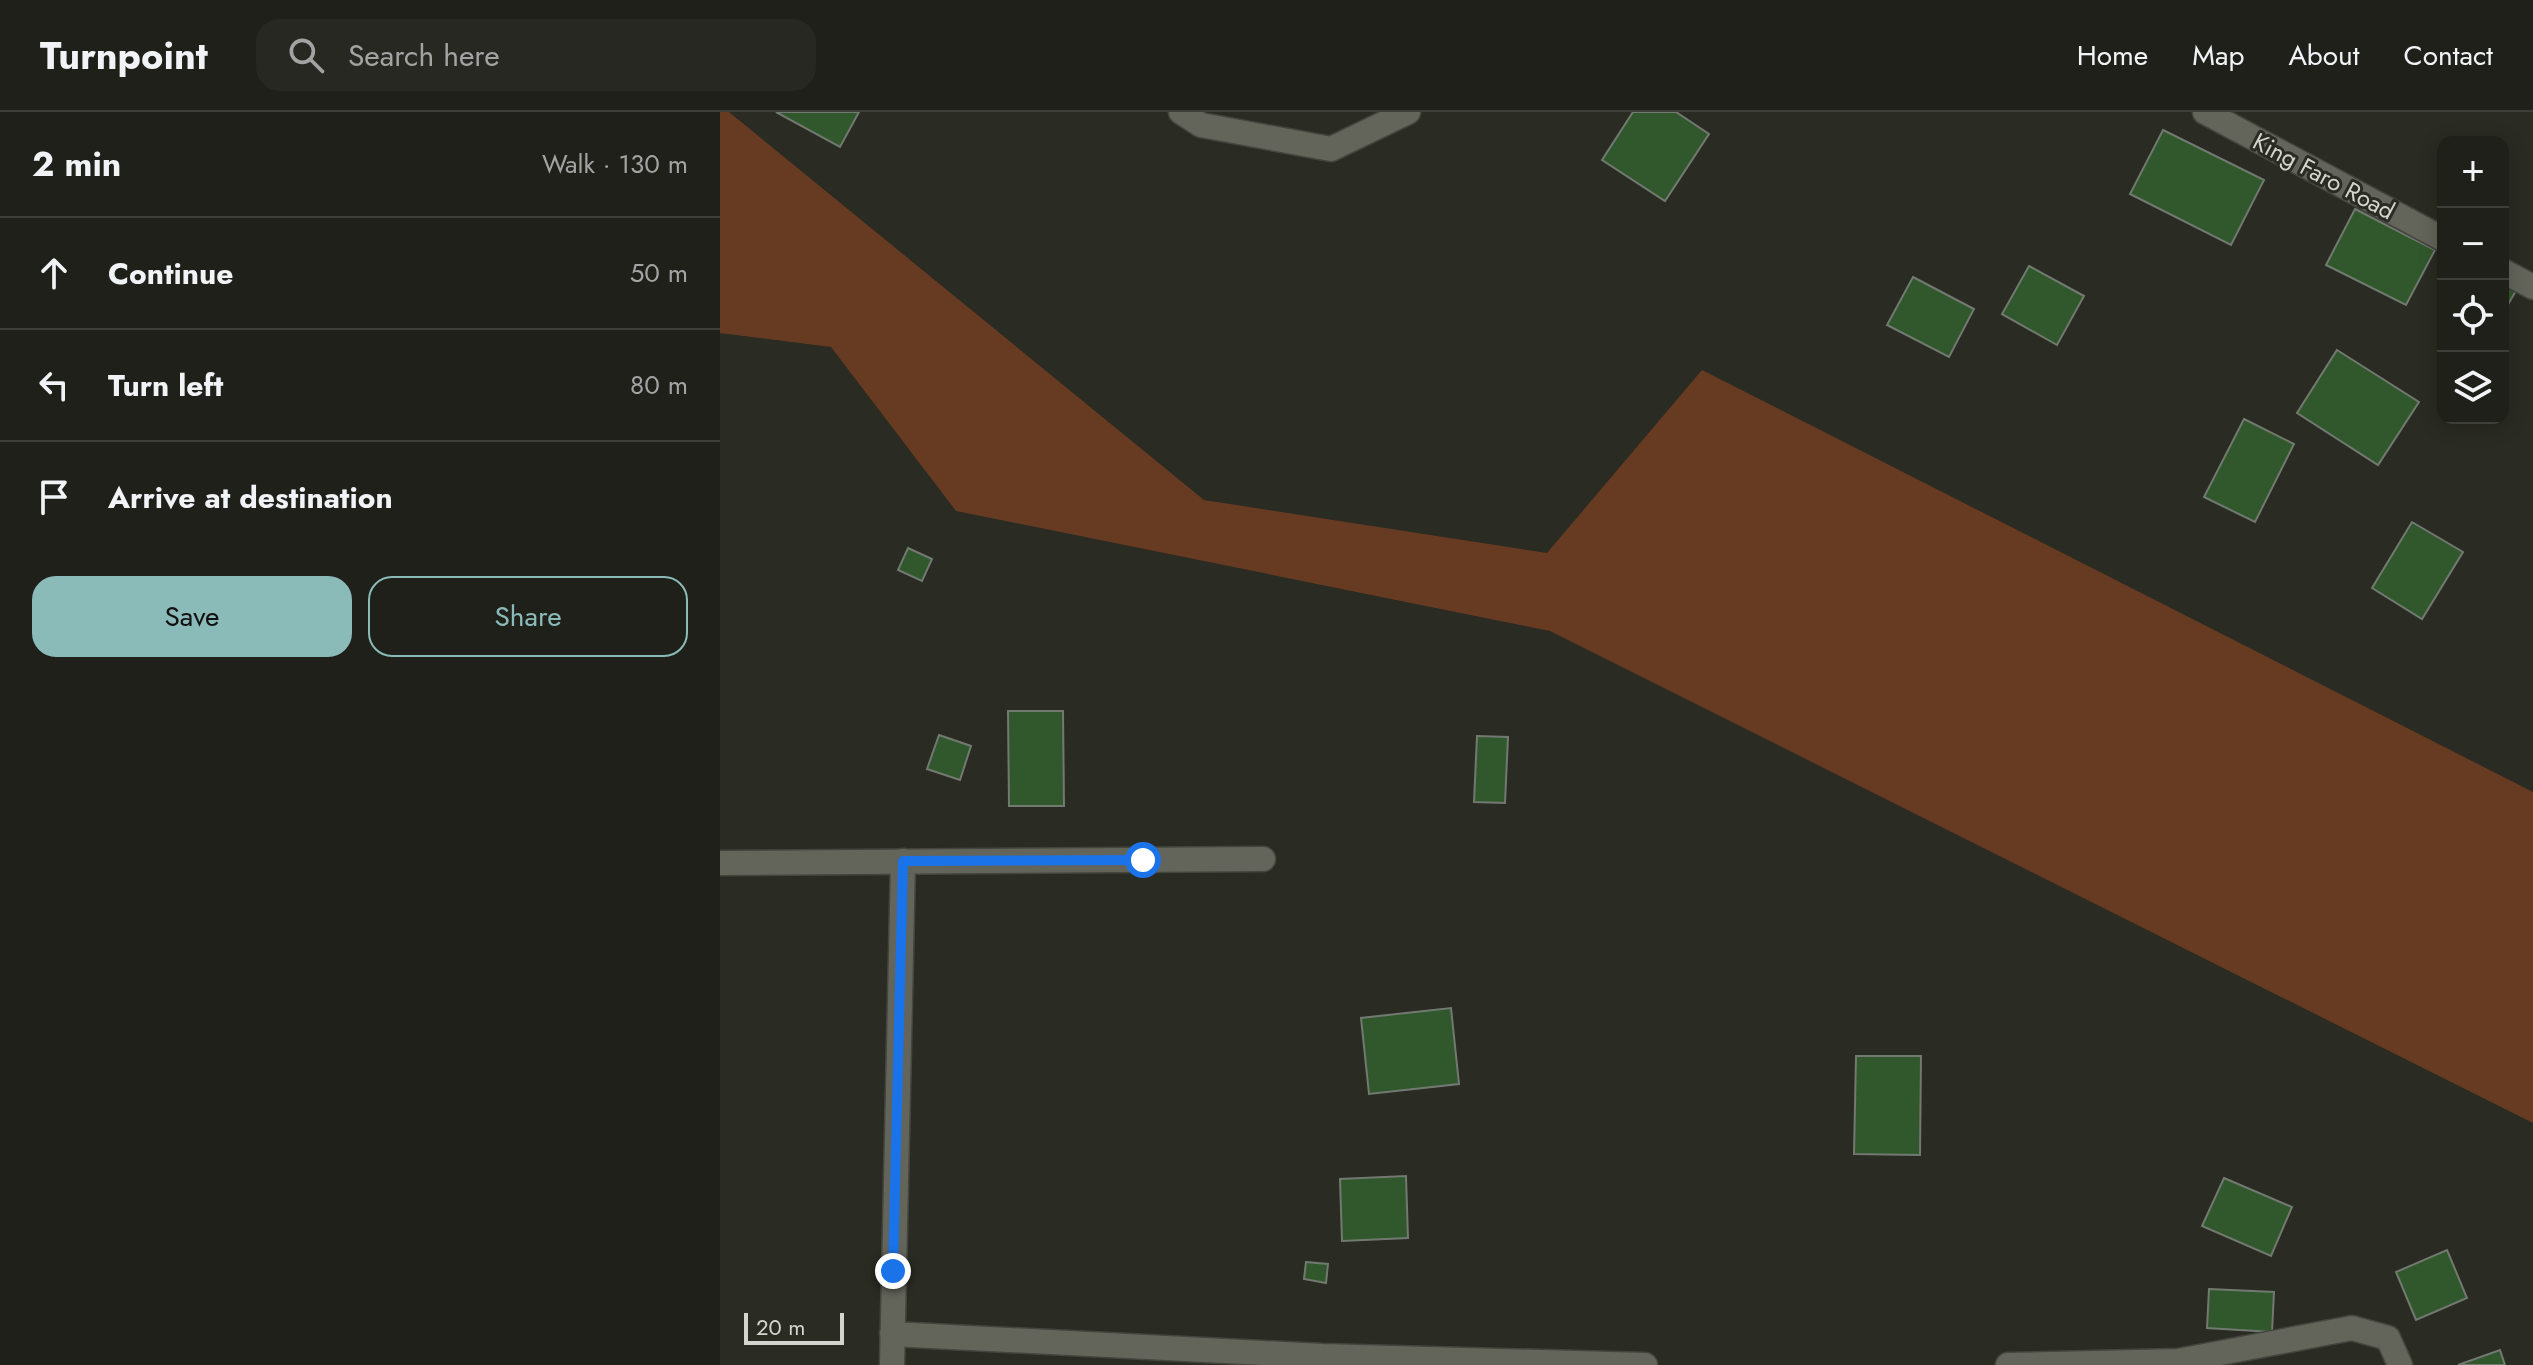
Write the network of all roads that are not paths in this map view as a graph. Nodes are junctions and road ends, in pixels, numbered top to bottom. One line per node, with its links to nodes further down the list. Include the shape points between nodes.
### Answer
1 (1181, 112): 2 (street, via 1201,125 1331,149)
2 (1408, 112)
3 (2220, 114): 4 (street, King Faro Road)
4 (2437, 236)
5 (2509, 274): 6 (street)
6 (2533, 287)
7 (1263, 859): 8 (street)
8 (903, 861): 9 (street); 10 (street)
9 (720, 863)
10 (892, 1334): 11 (street); 12 (street, via 1322,1356)
11 (892, 1365)
12 (1645, 1365)
13 (2008, 1365): 14 (street, via 2178,1361 2352,1328 2388,1338)
14 (2400, 1365)

